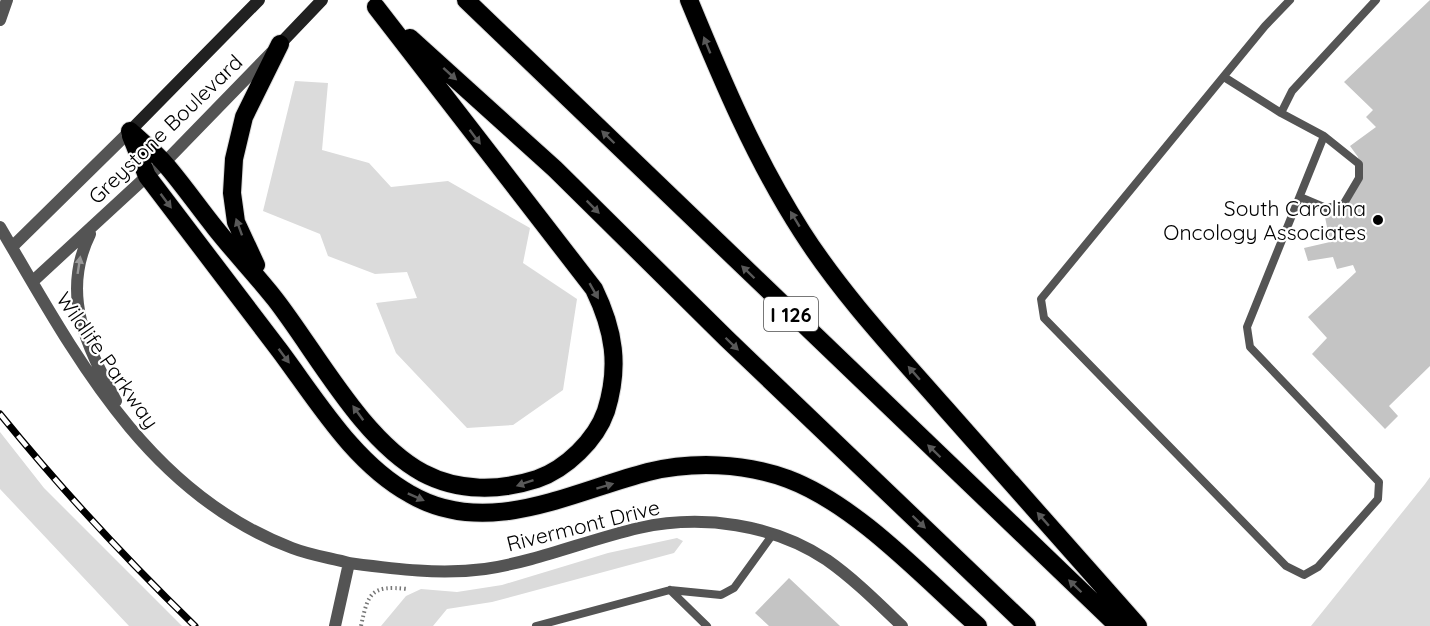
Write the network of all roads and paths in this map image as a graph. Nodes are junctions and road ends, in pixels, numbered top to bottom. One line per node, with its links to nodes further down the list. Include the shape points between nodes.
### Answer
1 (7, 0): 9 (street)
2 (259, 0): 13 (main road, Greystone Boulevard)
3 (322, 0): 10 (main road, Greystone Boulevard)
4 (466, 0): 35 (highway, I 126, one-way to 4)
5 (689, 0): 36 (highway, one-way to 5, via 883,337 828,269 763,165 732,104)
6 (1290, 0): 11 (lane)
7 (1376, 0): 12 (lane, via 1292,91)
8 (372, 4): 22 (highway, one-way to 22, via 594,289 614,343 615,369 603,418 590,440 568,460 541,477 511,487 476,487 424,473 374,434); 34 (highway, I 126, one-way to 34, via 555,169)
9 (0, 20)
10 (280, 44): 15 (street, Greystone Boulevard); 22 (highway, one-way to 10, via 236,222 232,193 234,159 244,117)
11 (1224, 77): 12 (lane); 17 (lane, via 1041,299 1044,318 1287,566 1304,575 1318,567 1378,498 1379,482 1250,347 1247,327)
12 (1281, 113): 14 (lane)
13 (129, 131): 15 (highway); 16 (highway); 20 (street, Greystone Boulevard)
14 (1324, 136): 17 (lane); 17 (lane, via 1359,164 1359,178 1343,205 1326,208)
15 (164, 163): 16 (street, Greystone Boulevard); 22 (highway)
16 (147, 176): 19 (street, Greystone Boulevard); 33 (highway, one-way to 33, via 338,428 384,478 412,496 445,508 516,512 649,472 690,466 732,466 762,472 789,480 849,513)
17 (1300, 197)
18 (0, 227): 20 (street, Wildlife Parkway)
19 (93, 228): 21 (street, Greystone Boulevard); 23 (street, one-way to 19, via 89,351 81,327 79,264)
20 (12, 247): 21 (street, Wildlife Parkway)
21 (32, 282): 23 (street, Wildlife Parkway, via 101,391)
22 (274, 298)
23 (135, 436): 25 (street, Wildlife Parkway, via 166,470 245,524 292,548)
24 (773, 534): 25 (street, Rivermont Drive, via 736,524 668,523 486,568 425,572); 27 (lane, via 729,592 721,595); 32 (street, Rivermont Drive, via 826,560)
25 (349, 563): 28 (street)
26 (407, 589): 29 (path, via 386,587 372,593)
27 (670, 590): 30 (lane); 31 (lane)
28 (335, 626)
29 (361, 626)
30 (536, 626)
31 (707, 626)
32 (902, 626)
33 (978, 626)
34 (1028, 626)
35 (1118, 626)
36 (1138, 626)

